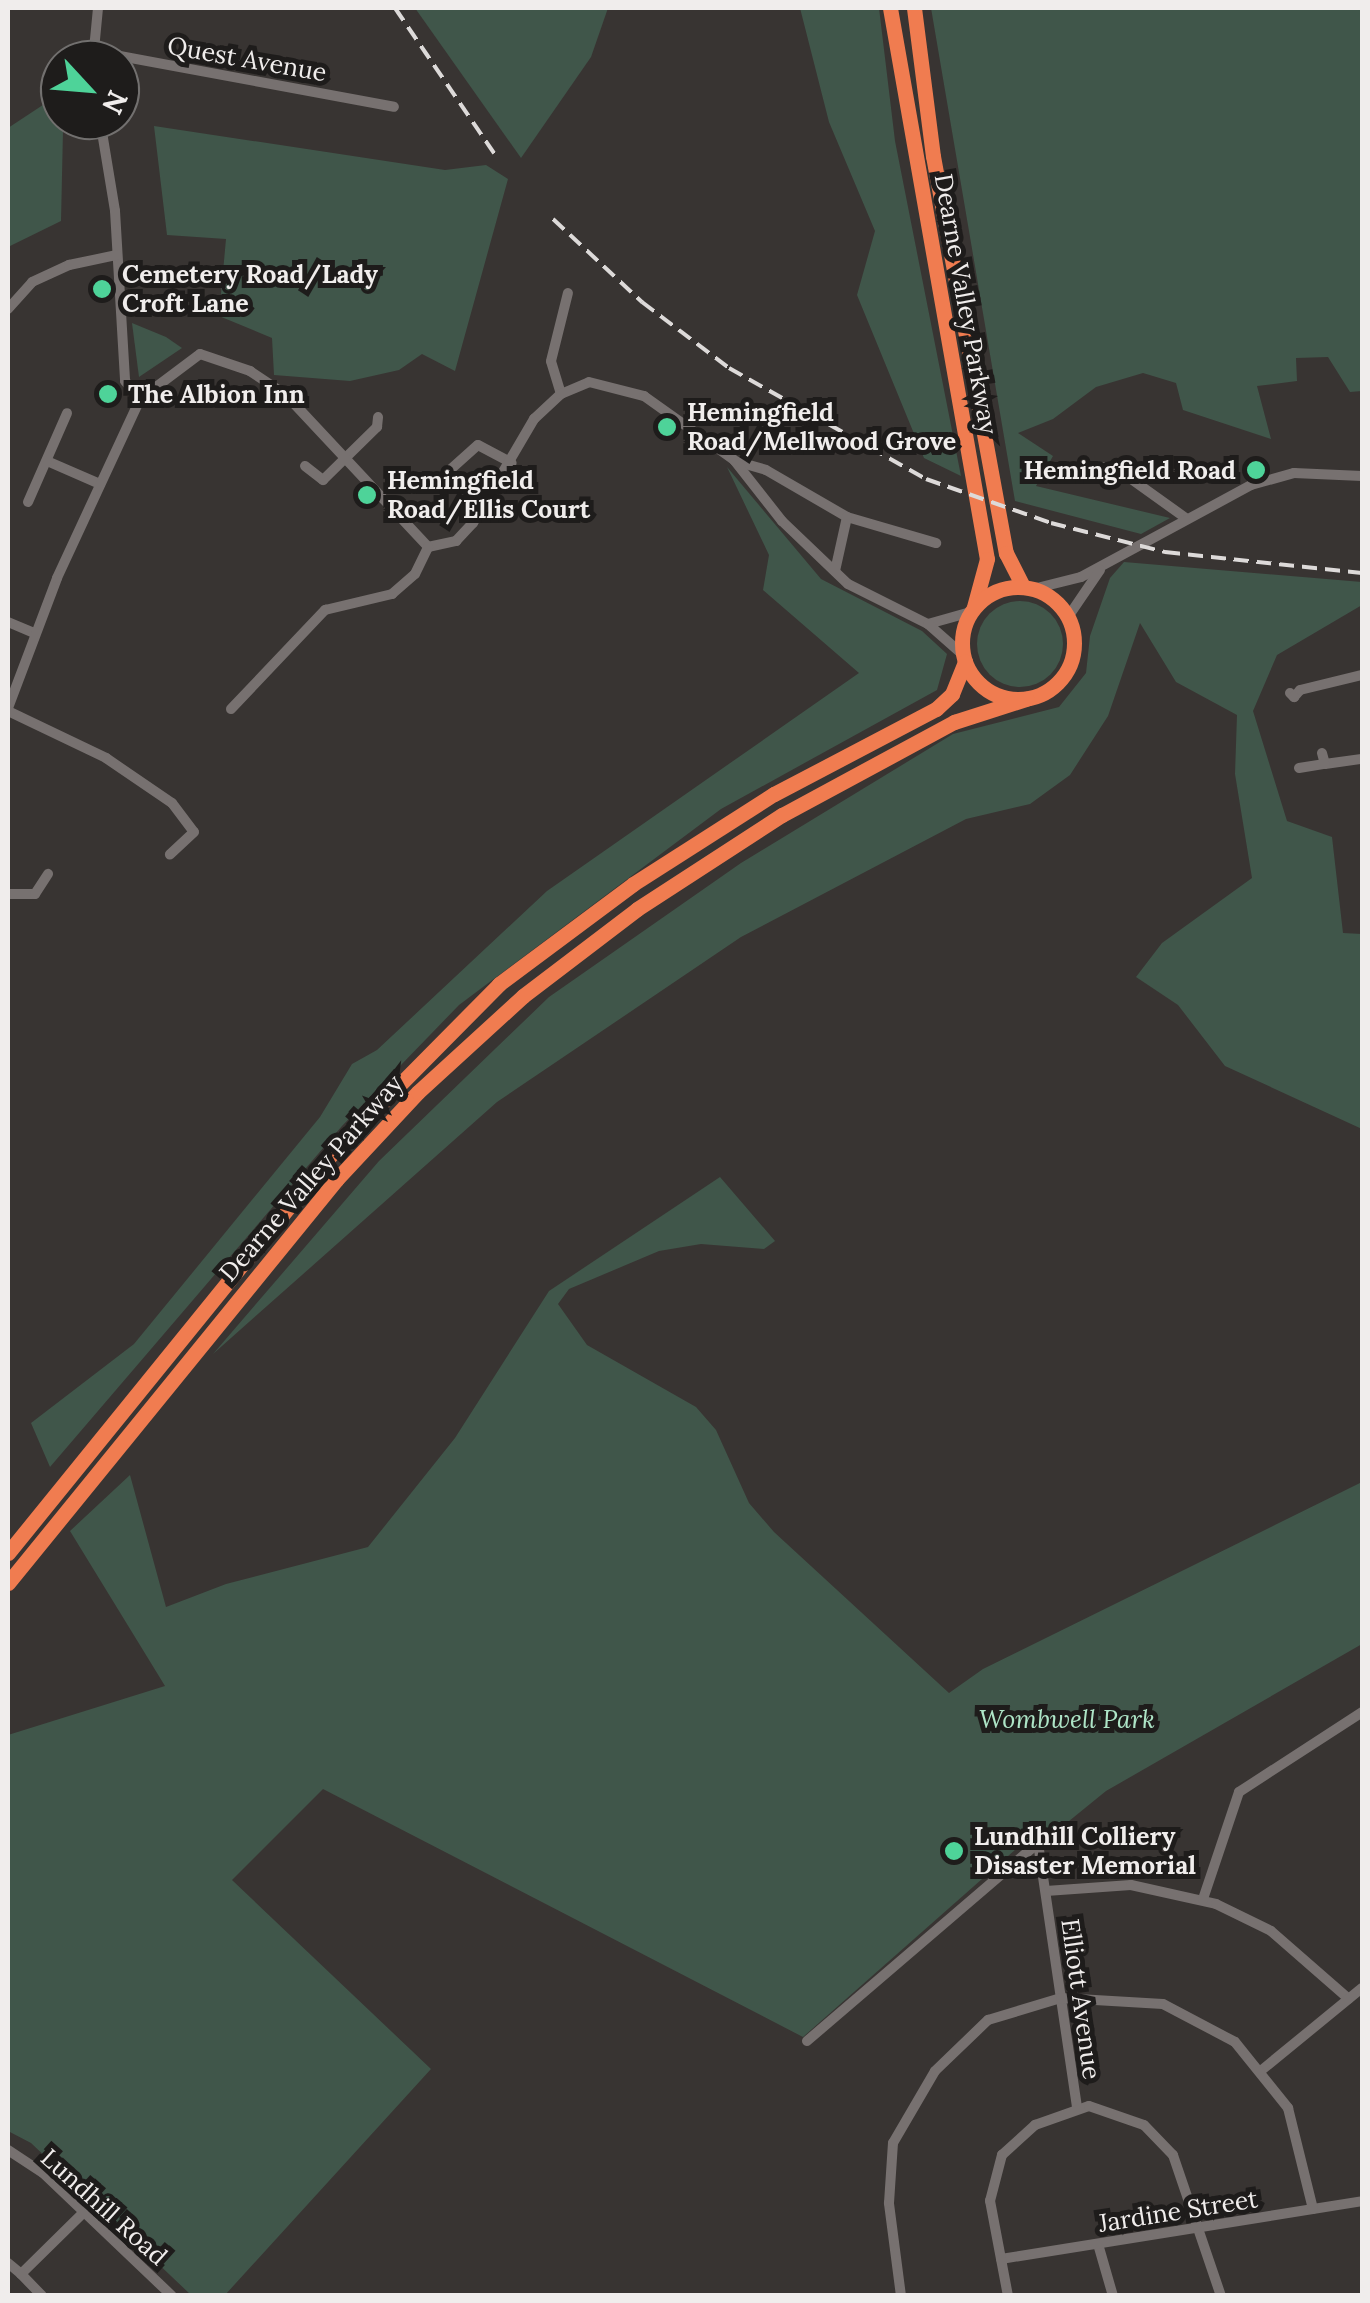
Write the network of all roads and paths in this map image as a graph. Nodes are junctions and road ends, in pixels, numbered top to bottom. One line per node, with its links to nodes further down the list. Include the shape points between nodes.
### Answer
1 (98, 8): 4 (street)
2 (890, 8): 32 (highway, Dearne Valley Parkway, via 987,559)
3 (914, 8): 31 (highway, Dearne Valley Parkway, via 932,156 1006,553)
4 (95, 40)
5 (140, 64): 6 (street, Quest Avenue)
6 (394, 106)
7 (102, 140): 8 (street)
8 (117, 256): 10 (street, via 69,264 32,282); 12 (street, via 124,381)
9 (568, 292): 11 (street, via 551,361)
10 (8, 309)
11 (561, 394): 16 (street, via 589,382 616,385 702,432); 18 (street, via 534,419)
12 (140, 399): 15 (street, via 200,354 250,371 286,395); 23 (street)
13 (67, 413): 17 (street)
14 (378, 417): 15 (street, via 377,427)
15 (344, 458): 19 (street, via 323,480); 28 (street)
16 (734, 460): 25 (street, via 766,470); 30 (street, via 782,521)
17 (47, 461): 23 (street); 24 (street)
18 (512, 463): 20 (street, via 478,445); 28 (street, via 456,541)
19 (305, 466)
20 (451, 469)
21 (1094, 469): 26 (street, via 1113,466)
22 (1362, 476): 26 (street, via 1294,472 1251,485)
23 (100, 484): 36 (street)
24 (28, 502)
25 (847, 518): 27 (street); 30 (street)
26 (1188, 519): 29 (street)
27 (936, 543)
28 (428, 547): 41 (street, via 415,574 392,594 325,610)
29 (1106, 564): 31 (street, via 1063,584); 33 (street)
30 (835, 571): 35 (street, via 894,611)
31 (1028, 588): 32 (highway, via 996,591); 33 (highway)
32 (973, 609): 35 (street); 37 (highway)
33 (1068, 617): 40 (highway, via 1074,642 1069,668 1051,689)
34 (8, 622): 36 (street)
35 (928, 624): 37 (street)
36 (34, 633): 42 (street)
37 (964, 658): 40 (highway, via 989,692); 48 (highway, Dearne Valley Parkway, via 952,694 936,709 774,794 634,884 499,984 334,1151)
38 (1362, 675): 39 (street, via 1294,697)
39 (1290, 692)
40 (1026, 699): 49 (highway, Dearne Valley Parkway, via 954,722 782,815 522,996 336,1180)
41 (231, 708)
42 (8, 710): 45 (street, via 106,758 172,803 194,832)
43 (1362, 758): 44 (street, via 1324,758)
44 (1299, 768)
45 (170, 854)
46 (48, 874): 47 (street, via 36,894)
47 (8, 894)
48 (8, 1553)
49 (8, 1583)
50 (1362, 1712): 52 (street, via 1239,1792)
51 (1046, 1890): 52 (street, via 1099,1883); 54 (street, Elliott Avenue); 56 (street, Elliott Avenue, via 1038,1844 1031,1842)
52 (1202, 1900): 55 (street, via 1271,1931)
53 (1362, 1988): 55 (street)
54 (1060, 1998): 57 (street, via 1163,2004 1224,2034); 58 (street, Elliott Avenue); 70 (street, via 988,2020 935,2071 892,2143 889,2203)
55 (1349, 1999): 57 (street)
56 (807, 2042)
57 (1263, 2069): 61 (street, via 1294,2120)
58 (1077, 2108): 63 (street, via 1112,2110 1155,2134 1180,2164); 65 (street, via 1035,2125 1002,2155 990,2201)
59 (8, 2150): 62 (street, Lundhill Road)
60 (1362, 2202): 61 (street, Jardine Street)
61 (1313, 2209): 63 (street, Jardine Street)
62 (85, 2211): 67 (street); 69 (street, Lundhill Road)
63 (1200, 2228): 64 (street, Jardine Street); 73 (street)
64 (1098, 2244): 65 (street, Jardine Street); 72 (street)
65 (1001, 2259): 71 (street)
66 (8, 2262): 67 (street)
67 (21, 2274): 68 (street)
68 (42, 2296)
69 (172, 2296)
70 (902, 2296)
71 (1008, 2296)
72 (1114, 2296)
73 (1221, 2296)

